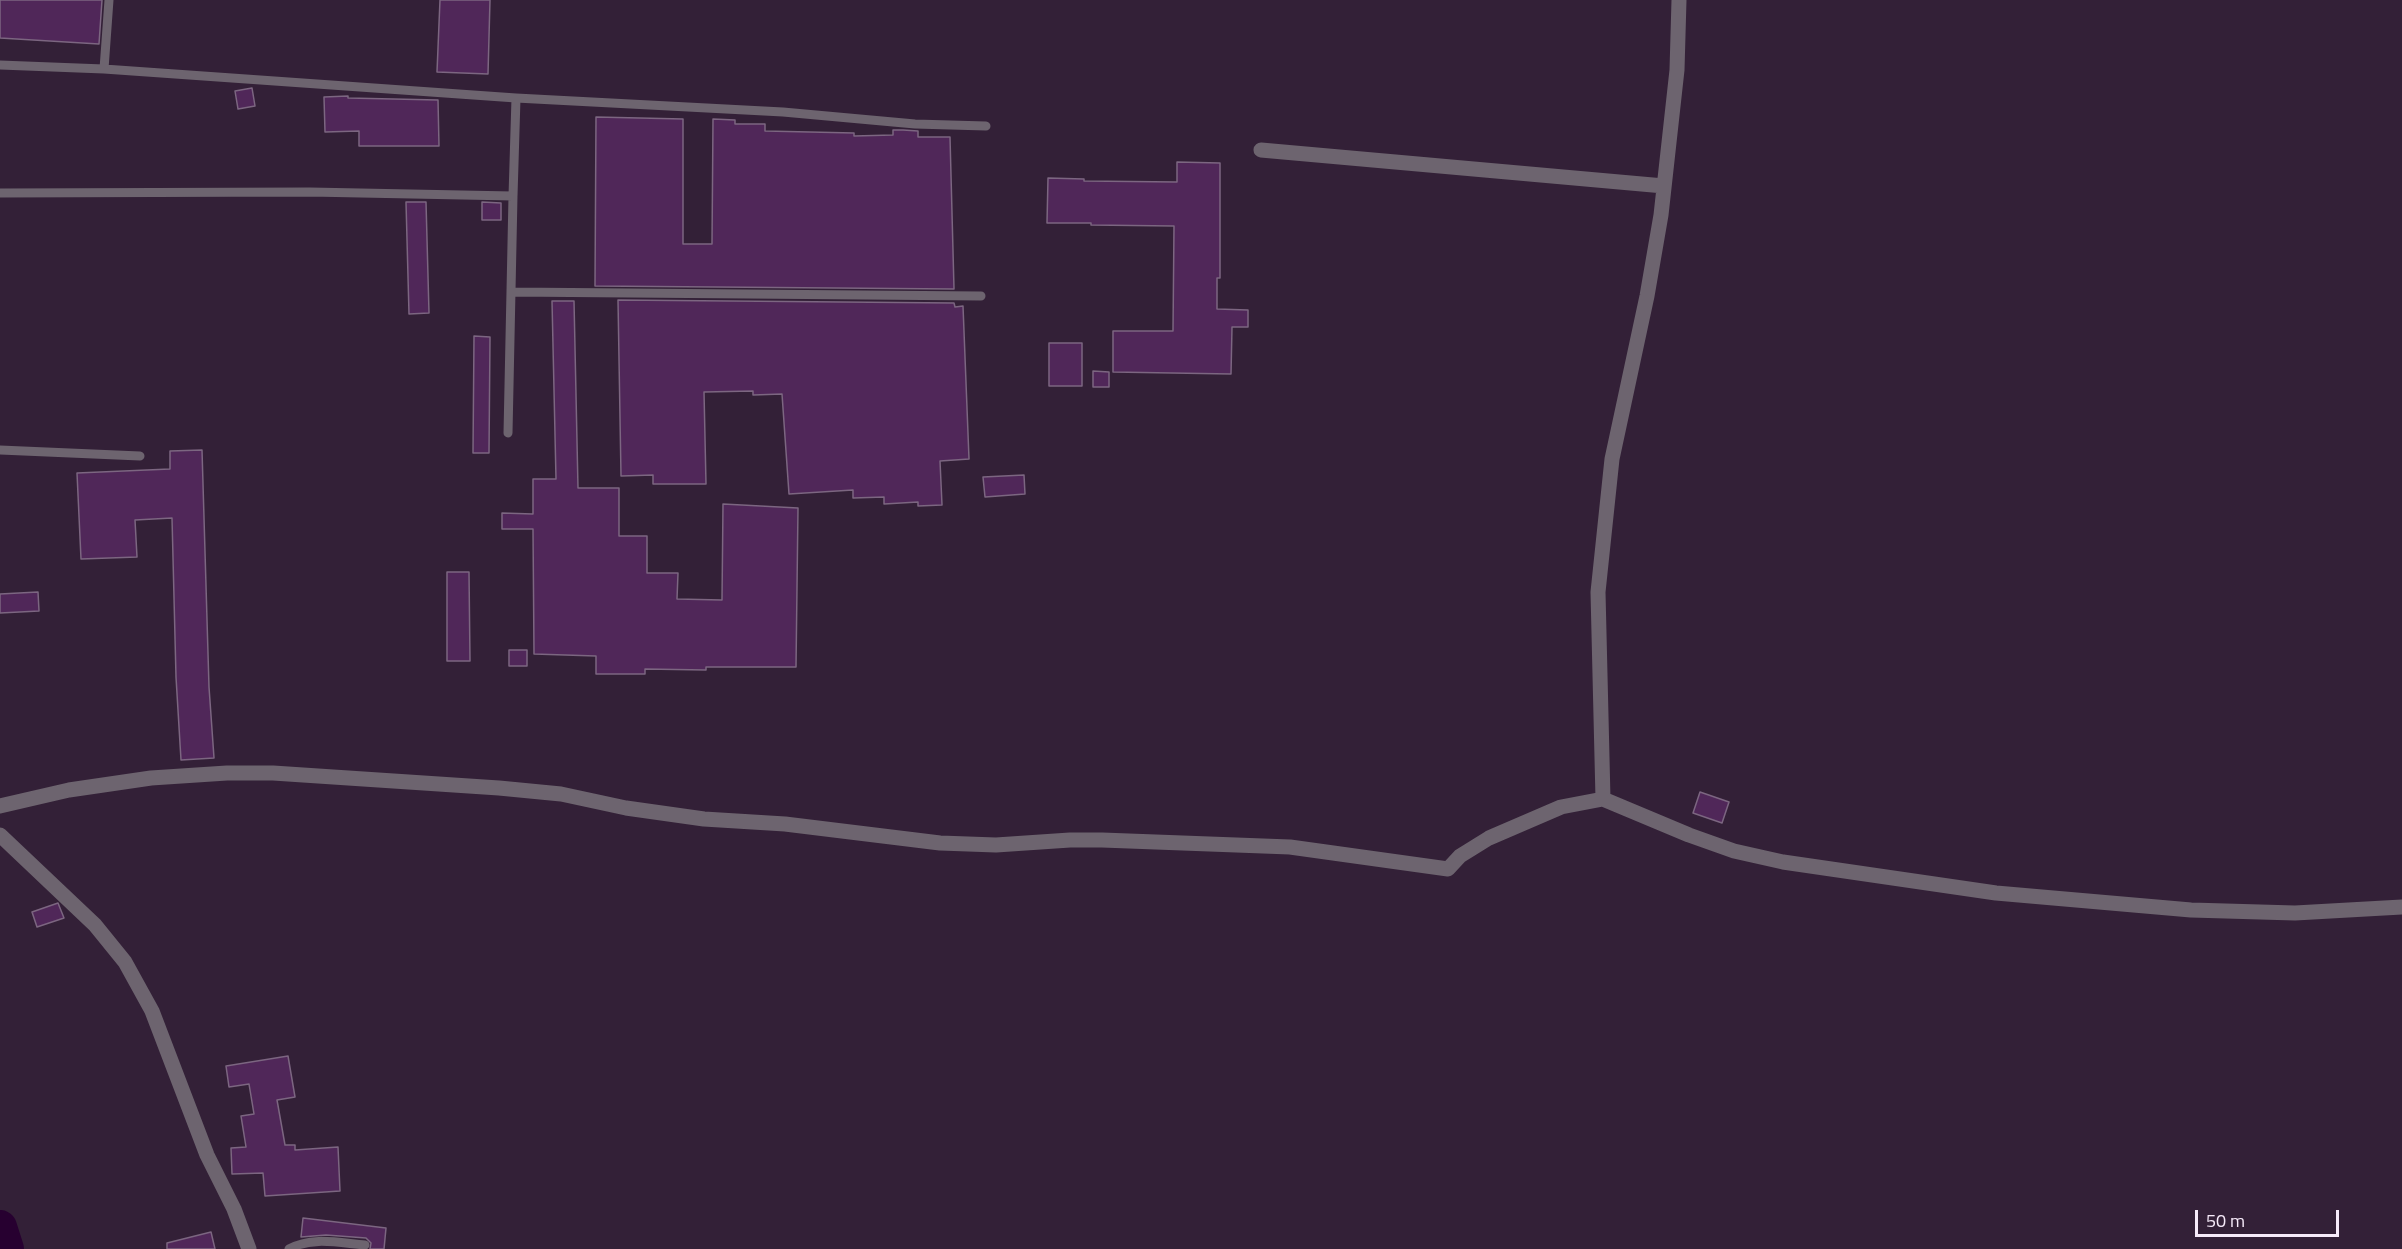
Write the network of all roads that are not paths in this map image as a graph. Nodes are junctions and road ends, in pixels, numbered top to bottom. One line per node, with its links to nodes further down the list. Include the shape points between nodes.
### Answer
1 (108, 0): 4 (lane)
2 (1679, 0): 8 (street, via 1677,70)
3 (0, 65): 4 (lane)
4 (104, 69): 5 (lane)
5 (516, 98): 6 (lane); 10 (lane)
6 (986, 126)
7 (1261, 150): 8 (street)
8 (1664, 186): 16 (street, via 1647,296 1612,459 1598,592)
9 (0, 193): 10 (lane)
10 (513, 196): 11 (lane)
11 (512, 292): 12 (lane); 13 (lane)
12 (981, 296)
13 (508, 433)
14 (0, 450): 15 (lane)
15 (140, 456)
16 (1603, 799): 17 (street, via 1561,807 1489,838 1460,856 1448,869 1290,848 1091,840 996,845 940,843 832,829 704,819 561,794 273,773 150,777); 19 (street, via 1744,853 1996,893 2191,910 2295,913)
17 (0, 806)
18 (0, 835): 21 (street, via 95,925 125,962 152,1011 207,1155)
19 (2402, 907)
20 (365, 1245): 22 (lane, via 310,1241)
21 (249, 1249)
22 (289, 1249)

